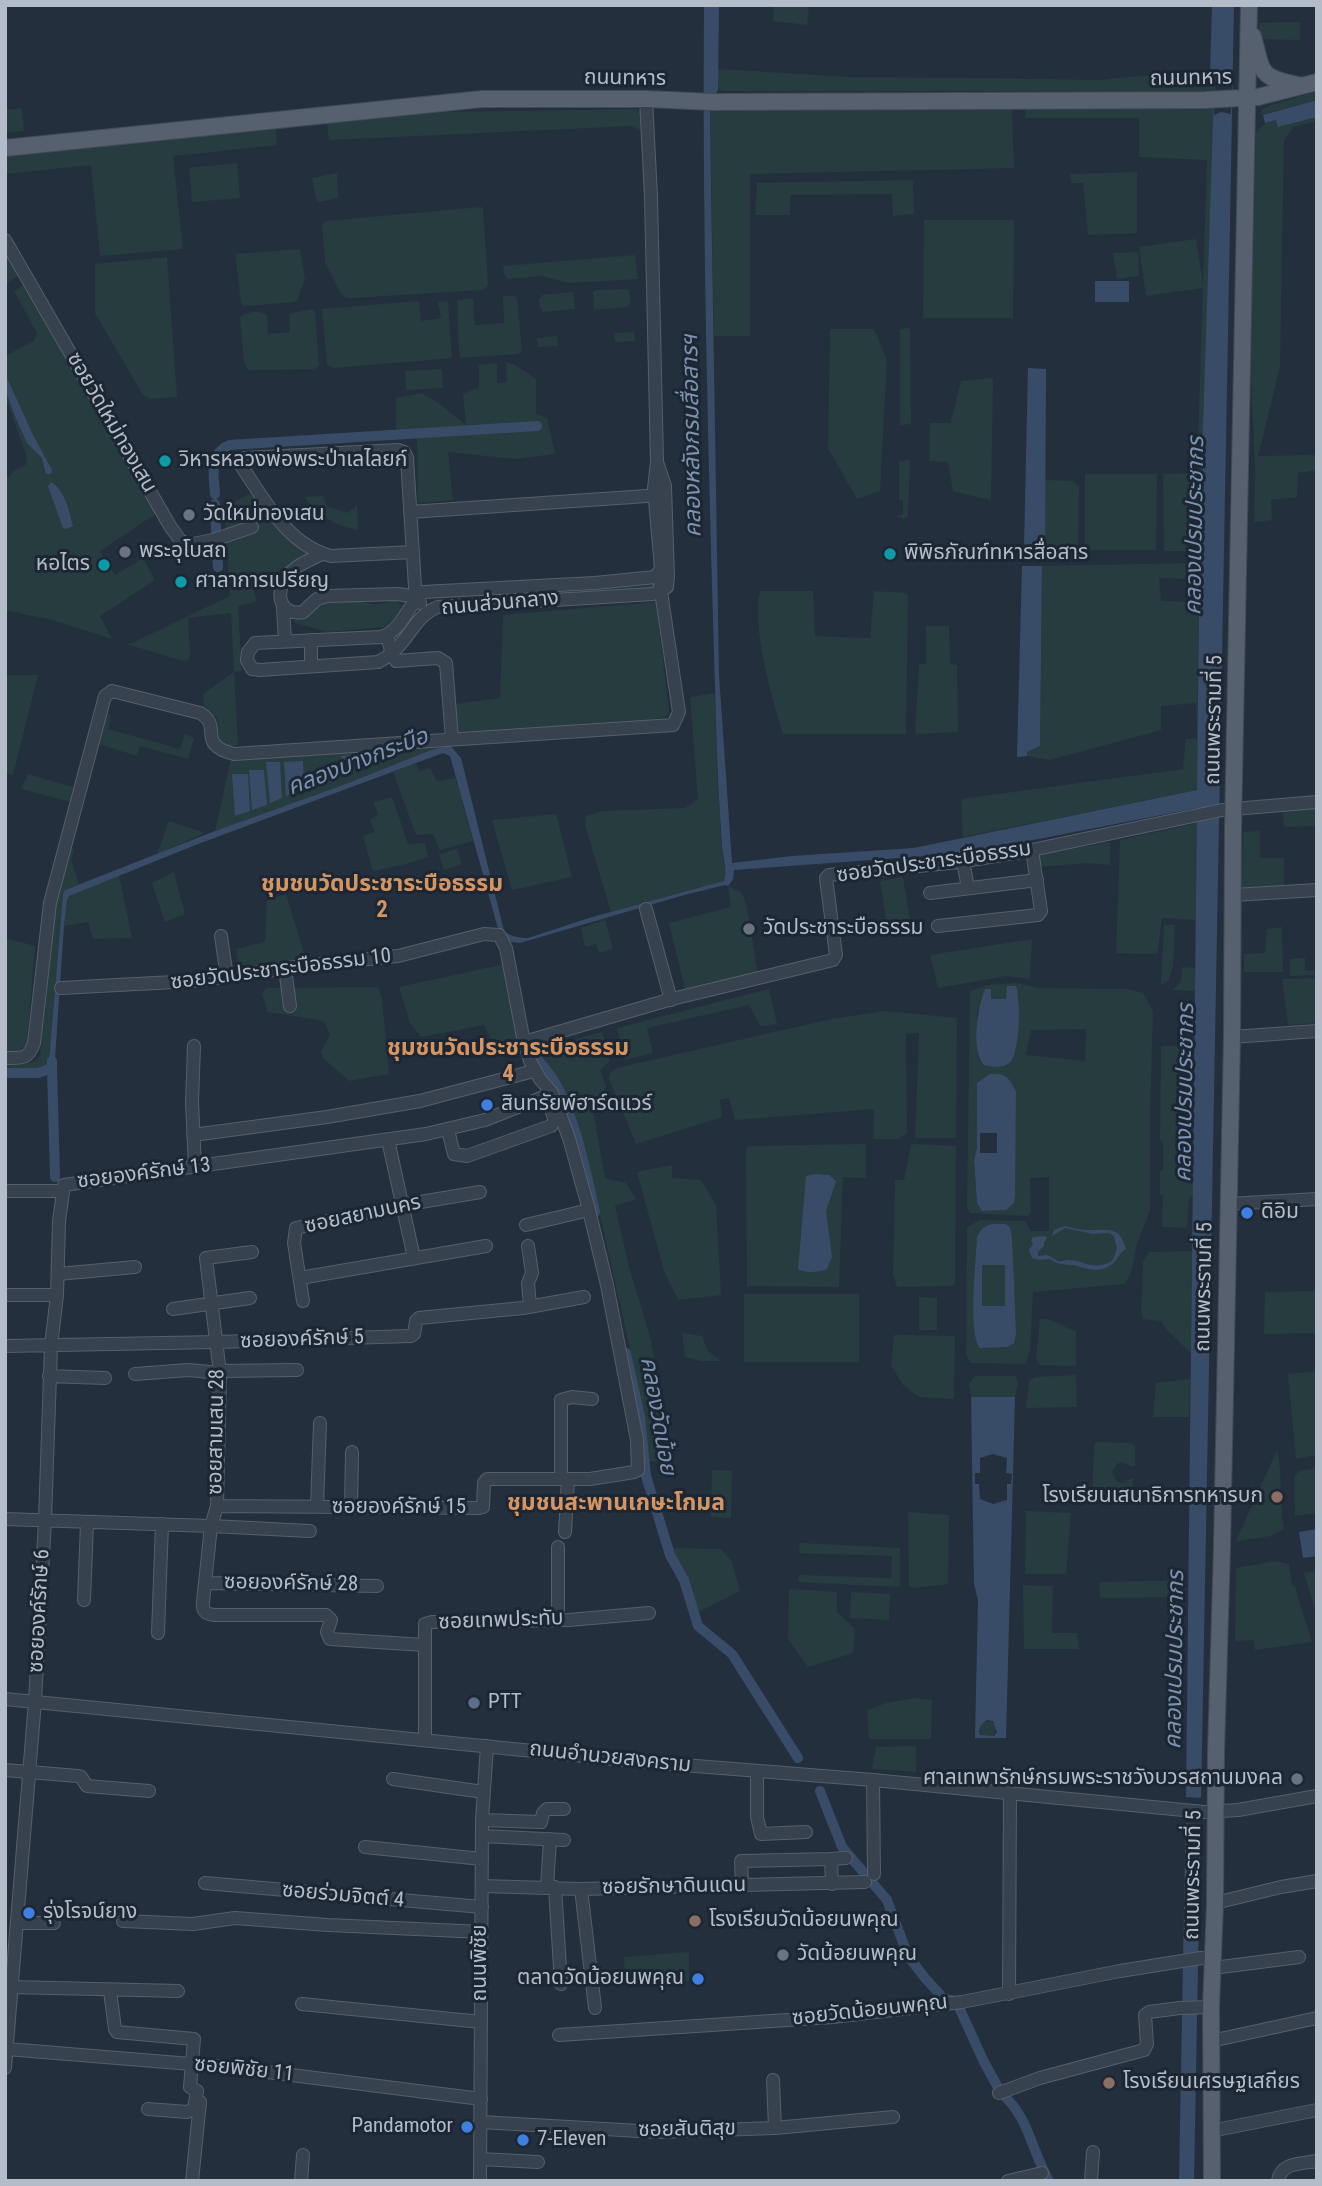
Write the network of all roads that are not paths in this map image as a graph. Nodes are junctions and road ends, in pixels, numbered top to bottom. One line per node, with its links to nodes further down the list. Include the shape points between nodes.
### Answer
1 (1249, 14): 2 (main road, via 1264,74 1273,80); 4 (main road, ถนนพระรามที่ 5)
2 (1310, 84): 4 (main road, ถนนทหาร)
3 (646, 99): 4 (main road, ถนนทหาร, via 713,103); 5 (main road, ถนนทหาร, via 449,101); 7 (street, via 657,462 665,486)
4 (1238, 100): 28 (main road, ถนนพระรามที่ 5)
5 (5, 148)
6 (5, 240): 9 (street, ซอยวัดใหม่ทองเสน, via 180,540 188,545)
7 (660, 496): 8 (street); 12 (street); 15 (street, via 668,582)
8 (410, 512): 10 (street); 11 (street, via 404,452 241,460 286,529)
9 (252, 527)
10 (413, 552): 11 (street); 16 (street)
11 (322, 554): 19 (street, via 285,578)
12 (659, 574): 13 (street, ถนนส่วนกลาง); 15 (street)
13 (579, 584): 14 (street, ถนนส่วนกลาง); 17 (street)
14 (476, 589): 16 (street, ถนนส่วนกลาง, via 423,592); 18 (street)
15 (661, 591): 17 (street, ถนนส่วนกลาง); 26 (street, via 679,712 673,725)
16 (417, 597): 19 (street, via 327,596 296,613); 20 (street); 21 (street, ถนนส่วนกลาง, via 394,632)
17 (580, 598): 18 (street, ถนนส่วนกลาง)
18 (478, 604): 20 (street, ถนนส่วนกลาง)
19 (283, 608): 23 (street)
20 (426, 612): 24 (street, ถนนส่วนกลาง)
21 (387, 635): 22 (street); 24 (street)
22 (311, 640): 23 (street); 25 (street)
23 (285, 641): 25 (street, via 255,643 248,653 249,666 260,670)
24 (392, 655): 25 (street, via 378,662); 26 (street, via 396,660 438,658 446,663)
25 (312, 666)
26 (452, 739): 48 (street, via 234,754 215,747 211,726 200,713 108,692 50,903 34,1043 23,1058)
27 (1317, 802): 28 (street, ซอยวัดประชาระบือธรรม)
28 (1228, 809): 29 (street, ซอยวัดประชาระบือธรรม); 35 (main road, ถนนพระรามที่ 5)
29 (1032, 850): 30 (street, ซอยวัดประชาระบือธรรม); 31 (street)
30 (963, 861): 32 (street); 42 (street, ซอยวัดประชาระบือธรรม, via 830,875 826,878 833,960)
31 (1037, 880): 32 (street); 37 (street, via 1038,915)
32 (968, 888): 34 (street)
33 (1317, 890): 35 (street)
34 (930, 893)
35 (1233, 895): 45 (main road, ถนนพระรามที่ 5)
36 (646, 909): 42 (street)
37 (938, 926)
38 (221, 936): 40 (street)
39 (285, 968): 40 (street, ซอยวัดประชาระบือธรรม 10); 43 (street); 46 (street, ซอยวัดประชาระบือธรรม 10, via 398,956 484,934 499,935 506,948)
40 (227, 976): 41 (street, ซอยวัดประชาระบือธรรม 10)
41 (61, 988)
42 (671, 1000): 46 (street, ซอยวัดประชาระบือธรรม)
43 (290, 1006)
44 (1317, 1031): 45 (street)
45 (1232, 1038): 59 (main road, ถนนพระรามที่ 5)
46 (524, 1040): 49 (street)
47 (194, 1046): 52 (street)
48 (5, 1058)
49 (534, 1069): 50 (street); 52 (street, via 420,1101)
50 (548, 1093): 51 (street, ซอยองค์รักษ์ 13); 51 (street, via 554,1124 467,1156 454,1154); 61 (street, via 569,1138)
51 (448, 1130): 53 (street, ซอยองค์รักษ์ 13)
52 (193, 1135): 54 (street)
53 (388, 1140): 54 (street, ซอยองค์รักษ์ 13); 60 (street)
54 (195, 1167): 56 (street, ซอยองค์รักษ์ 13, via 68,1183)
55 (5, 1191): 56 (street)
56 (62, 1191): 68 (street, ซอยองค์รักษ์ 13)
57 (480, 1192): 60 (street, ซอยสยามนคร)
58 (1317, 1199): 59 (street)
59 (1228, 1204): 122 (main road, ถนนพระรามที่ 5)
60 (403, 1205): 66 (street); 69 (street, ซอยสยามนคร, via 296,1228)
61 (589, 1210): 62 (street); 89 (street, ซอยองค์รักษ์ 15, via 637,1440 638,1470)
62 (526, 1225)
63 (528, 1245): 76 (street)
64 (486, 1247): 66 (street)
65 (252, 1252): 75 (street, ซอยสามเสน 28, via 206,1258)
66 (414, 1258): 69 (street)
67 (135, 1267): 68 (street)
68 (58, 1274): 71 (street, ซอยองค์รักษ์ 13)
69 (300, 1278): 74 (street, ซอยสยามนคร)
70 (5, 1295): 71 (street)
71 (57, 1295): 80 (street, ซอยองค์รักษ์ 13)
72 (584, 1297): 76 (street, ซอยองค์รักษ์ 5)
73 (250, 1298): 75 (street)
74 (303, 1301)
75 (212, 1304): 77 (street); 78 (street, ซอยสามเสน 28)
76 (530, 1306): 78 (street, ซอยองค์รักษ์ 5, via 419,1318 411,1336)
77 (173, 1309)
78 (217, 1342): 80 (street, ซอยองค์รักษ์ 5); 82 (street, ซอยสามเสน 28)
79 (5, 1346): 80 (street, ซอยองค์รักษ์ 5)
80 (51, 1346): 84 (street, ซอยองค์รักษ์ 13)
81 (298, 1370): 82 (street)
82 (219, 1372): 83 (street); 90 (street, ซอยสามเสน 28)
83 (135, 1374)
84 (50, 1376): 85 (street); 94 (street, ซอยองค์รักษ์ 13)
85 (105, 1378)
86 (592, 1399): 89 (street, via 561,1399)
87 (320, 1423): 91 (street)
88 (352, 1452): 92 (street)
89 (565, 1479): 92 (street, ซอยองค์รักษ์ 15, via 487,1479 483,1507 479,1508); 99 (street)
90 (217, 1506): 91 (street, ซอยองค์รักษ์ 15); 97 (street, ซอยสามเสน 28)
91 (317, 1507): 92 (street, ซอยองค์รักษ์ 15)
92 (351, 1508)
93 (5, 1519): 94 (street, ซอยสามเสน 28)
94 (45, 1520): 95 (street, ซอยสามเสน 28); 109 (street, ซอยองค์รักษ์ 6)
95 (87, 1523): 96 (street, ซอยสามเสน 28); 103 (street)
96 (162, 1524): 97 (street, ซอยสามเสน 28); 106 (street)
97 (211, 1526): 98 (street); 101 (street, ซอยองค์รักษ์ 28)
98 (310, 1531)
99 (565, 1532)
100 (558, 1547): 105 (street)
101 (205, 1583): 102 (street, ซอยองค์รักษ์ 28); 107 (street, ซอยองค์รักษ์ 28, via 202,1606 207,1614 326,1615 331,1620 330,1639)
102 (377, 1586)
103 (84, 1600)
104 (649, 1613): 105 (street, ซอยเทพประทับ)
105 (558, 1620): 107 (street, ซอยเทพประทับ, via 432,1622 425,1624)
106 (158, 1633)
107 (424, 1645): 110 (street, ซอยเทพประทับ)
108 (5, 1699): 109 (street, ถนนอำนวยสงคราม)
109 (35, 1702): 110 (street, ถนนอำนวยสงคราม); 113 (street, ซอยองค์รักษ์ 6)
110 (425, 1739): 111 (street, ถนนอำนวยสงคราม)
111 (487, 1746): 114 (street, ถนนอำนวยสงคราม); 118 (street, ถนนพิชัย)
112 (5, 1770): 113 (street)
113 (29, 1772): 117 (street, via 78,1776 87,1786); 140 (street, ซอยองค์รักษ์ 6)
114 (757, 1772): 116 (street, ถนนอำนวยสงคราม); 124 (street, via 761,1834)
115 (393, 1779): 118 (street)
116 (873, 1780): 119 (street, ถนนอำนวยสงคราม); 132 (street, ซอยรักษาดินแดน, via 870,1878)
117 (149, 1791)
118 (483, 1792): 123 (street, ถนนพิชัย)
119 (1010, 1793): 122 (street, ถนนอำนวยสงคราม); 149 (street)
120 (1317, 1796): 122 (street, ถนนอำนวยสงคราม)
121 (564, 1810): 123 (street, via 547,1809 541,1822)
122 (1210, 1812): 137 (main road, ถนนพระรามที่ 5)
123 (482, 1820): 125 (street, ถนนพิชัย)
124 (806, 1832)
125 (482, 1836): 128 (street, ถนนพิชัย); 135 (street, via 557,1840)
126 (365, 1846): 128 (street)
127 (846, 1858): 129 (street)
128 (482, 1859): 133 (street, ถนนพิชัย)
129 (831, 1859): 132 (street); 134 (street, via 741,1861)
130 (1317, 1881): 137 (street)
131 (205, 1883): 138 (street, ซอยร่วมจิตต์ 4)
132 (832, 1884): 134 (street, ซอยรักษาดินแดน)
133 (482, 1886): 135 (street, ซอยรักษาดินแดน); 138 (street, ถนนพิชัย)
134 (742, 1886): 136 (street, ซอยรักษาดินแดน)
135 (551, 1887): 136 (street, ซอยรักษาดินแดน); 146 (street)
136 (581, 1889): 152 (street)
137 (1215, 1903): 144 (main road, ถนนพระรามที่ 5)
138 (482, 1908): 142 (street, ถนนพิชัย)
139 (123, 1921): 142 (street, via 192,1924 235,1918)
140 (17, 1923): 141 (street); 145 (street, ซอยองค์รักษ์ 6)
141 (54, 1923)
142 (482, 1932): 154 (street, ถนนพิชัย)
143 (1299, 1957): 144 (street, ซอยวัดน้อยนพคุณ)
144 (1209, 1962): 149 (street, ซอยวัดน้อยนพคุณ, via 1178,1962); 151 (main road, ถนนพระรามที่ 5)
145 (10, 1981): 147 (street); 157 (street, ซอยองค์รักษ์ 6)
146 (561, 1983)
147 (110, 1991): 148 (street); 158 (street, via 117,2032 194,2039)
148 (178, 1991)
149 (1009, 1994): 155 (street, ซอยวัดน้อยนพคุณ, via 832,2017)
150 (302, 2004): 154 (street)
151 (1205, 2007): 156 (main road, ถนนพระรามที่ 5); 161 (street, via 1145,2014 1144,2050)
152 (595, 2008)
153 (1317, 2018): 156 (street)
154 (481, 2022): 163 (street, ถนนพิชัย)
155 (559, 2035)
156 (1211, 2040): 169 (main road, ถนนพระรามที่ 5)
157 (7, 2049): 158 (street, ซอยพิชัย 11); 159 (street, ซอยองค์รักษ์ 6)
158 (193, 2064): 162 (street, via 190,2087 197,2090); 163 (street, ซอยพิชัย 11)
159 (5, 2068)
160 (773, 2080): 168 (street)
161 (999, 2093)
162 (197, 2096): 164 (street, via 191,2112); 176 (street, via 200,2106)
163 (481, 2099): 167 (street, ถนนพิชัย)
164 (148, 2109)
165 (1317, 2109): 169 (street)
166 (893, 2117): 168 (street, ซอยสันติสุข)
167 (480, 2122): 168 (street, ซอยสันติสุข, via 657,2132); 172 (street, ถนนพิชัย)
168 (775, 2127)
169 (1212, 2131): 181 (main road, ถนนพระรามที่ 5)
170 (1093, 2152): 180 (street)
171 (303, 2155): 177 (street)
172 (480, 2159): 174 (street); 178 (street, ถนนพิชัย)
173 (1317, 2161): 182 (street, via 1284,2168)
174 (538, 2162)
175 (1042, 2173): 179 (street)
176 (192, 2181)
177 (301, 2181)
178 (480, 2181)
179 (1008, 2181)
180 (1091, 2181)
181 (1212, 2181)
182 (1278, 2181)

